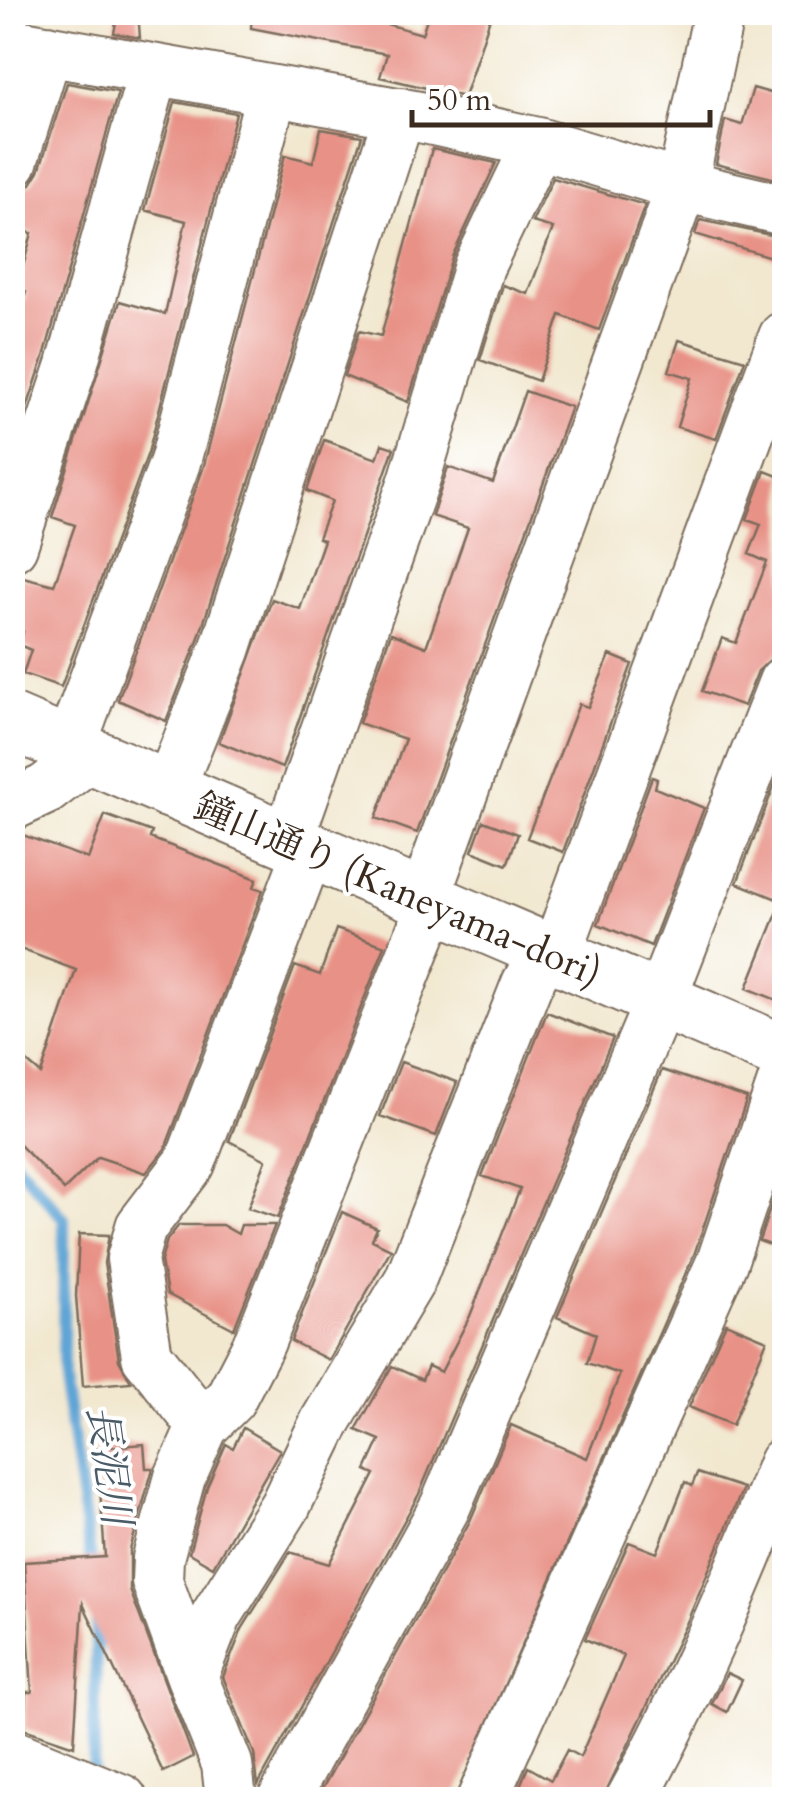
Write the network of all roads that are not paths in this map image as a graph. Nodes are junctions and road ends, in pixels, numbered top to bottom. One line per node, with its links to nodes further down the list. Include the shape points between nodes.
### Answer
1 (719, 12): 8 (street)
2 (30, 47): 3 (street); 7 (street)
3 (154, 70): 4 (street); 11 (street, via 72,365)
4 (272, 91): 5 (street); 14 (street, via 175,462)
5 (400, 113): 6 (street); 15 (street, via 224,650)
6 (538, 143): 8 (street); 17 (street, via 479,266)
7 (12, 162)
8 (682, 186): 9 (street); 18 (street)
9 (784, 210)
10 (784, 337): 19 (street)
11 (12, 546)
12 (784, 682): 20 (street)
13 (12, 722): 14 (main road, 鐘山通り (Kaneyama-dori))
14 (79, 752): 15 (main road, 鐘山通り (Kaneyama-dori)); 16 (street, via 46,789)
15 (168, 792): 17 (main road, 鐘山通り (Kaneyama-dori))
16 (12, 805)
17 (298, 847): 18 (main road, 鐘山通り (Kaneyama-dori)); 23 (street, via 190,1163 142,1228 132,1259 147,1356)
18 (428, 903): 19 (main road, 鐘山通り (Kaneyama-dori)); 23 (street, via 260,1342 230,1399)
19 (550, 955): 20 (main road, 鐘山通り (Kaneyama-dori)); 25 (street, via 527,984 410,1280 216,1616)
20 (660, 1000): 21 (main road, 鐘山通り (Kaneyama-dori)); 29 (street, via 444,1507)
21 (784, 1053)
22 (784, 1078): 30 (street, via 722,1262)
23 (202, 1426): 25 (street, via 180,1477 157,1580)
24 (784, 1463): 31 (street, via 730,1596)
25 (192, 1678): 28 (street, via 227,1764)
26 (12, 1755): 27 (street)
27 (122, 1800)
28 (231, 1800)
29 (283, 1800)
30 (482, 1800)
31 (631, 1800)

